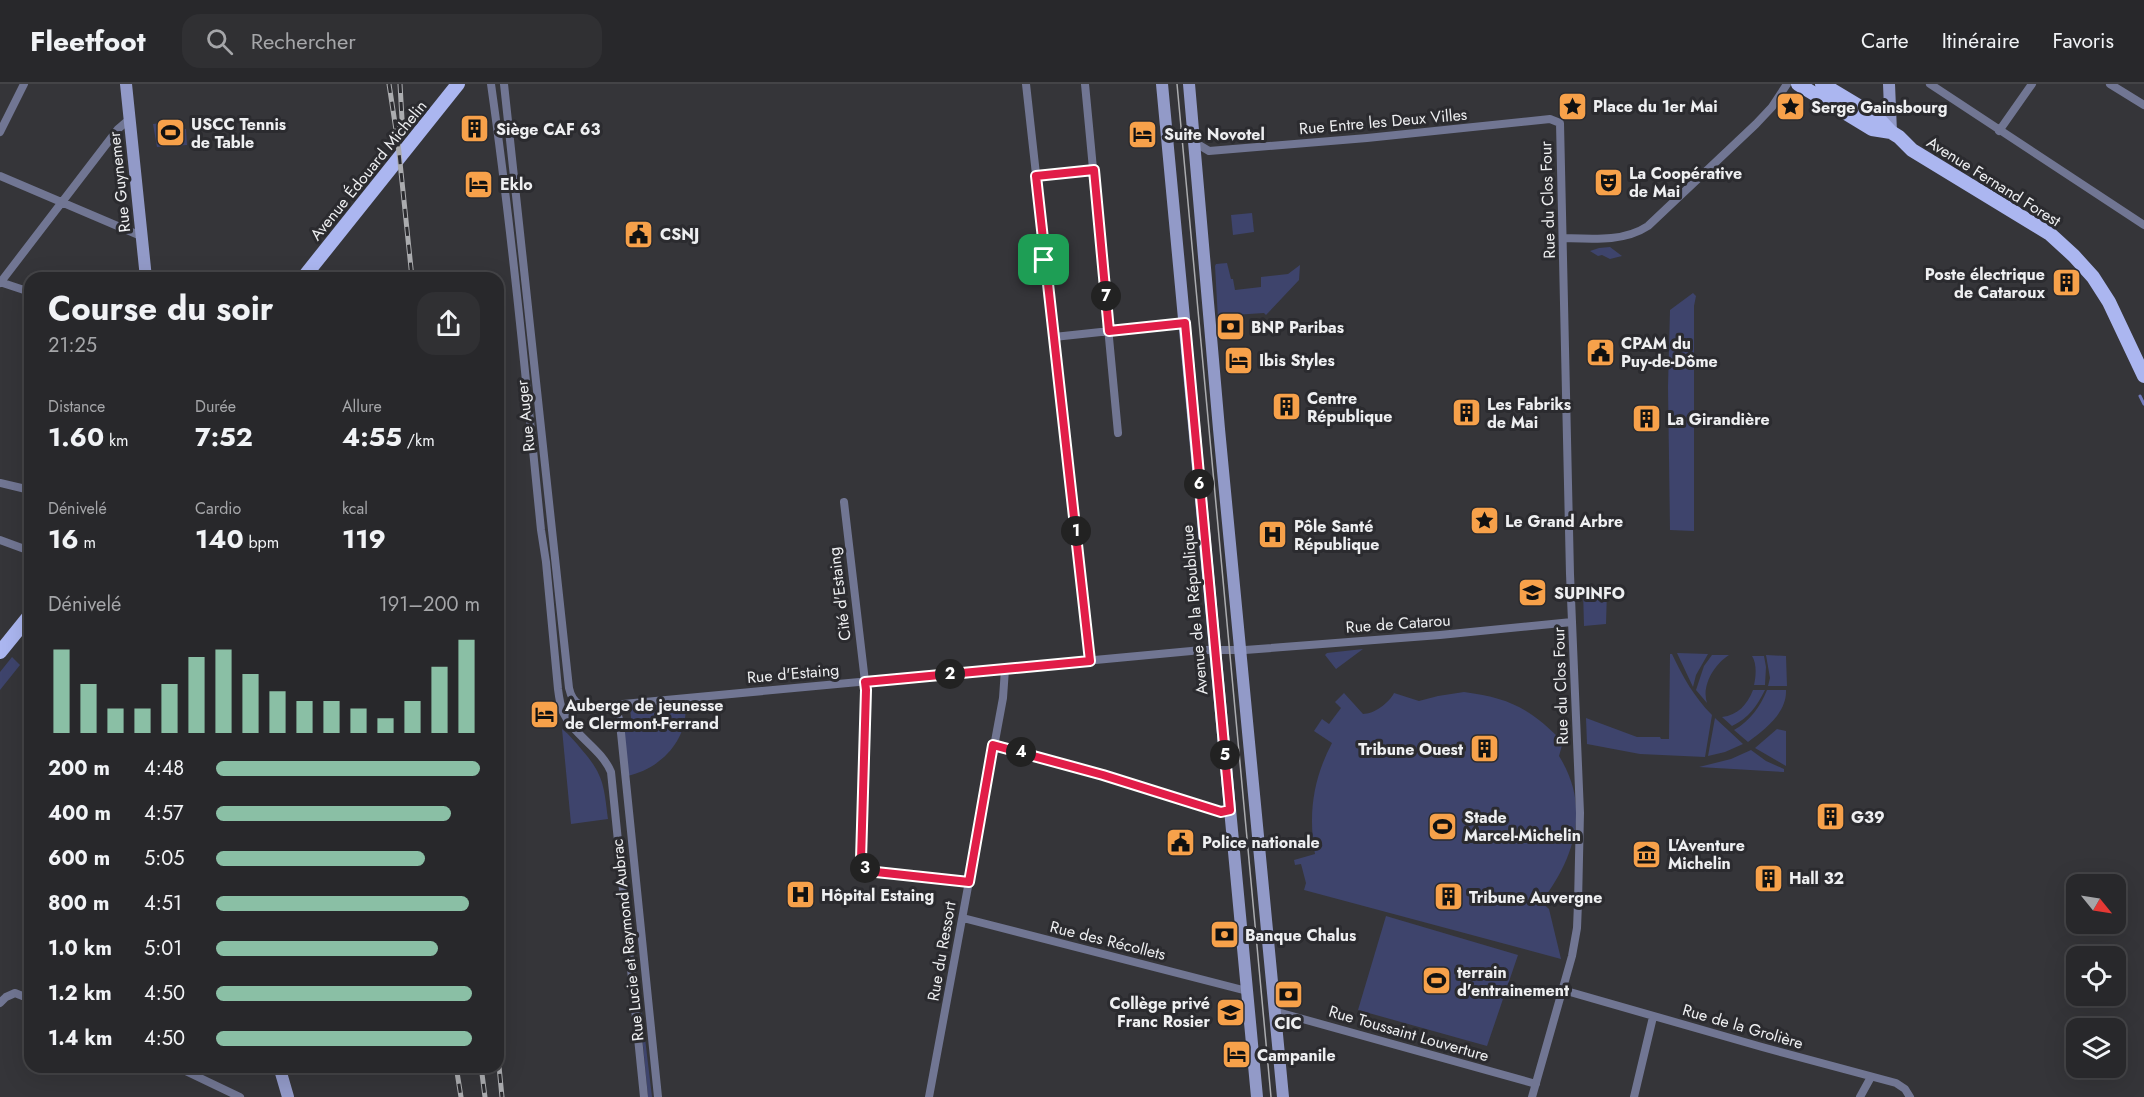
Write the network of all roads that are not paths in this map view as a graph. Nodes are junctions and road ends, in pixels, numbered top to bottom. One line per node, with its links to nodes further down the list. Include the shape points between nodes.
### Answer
1 (24, 84): 21 (street)
2 (126, 84): 18 (main road, Rue Guynemer)
3 (458, 84): 34 (main road, Avenue Édouard Michelin)
4 (491, 84): 73 (street, via 514,258 558,689 567,719 600,754 611,772)
5 (504, 84): 56 (street, Rue Auger, via 569,688 573,700 580,705)
6 (1026, 84): 28 (street)
7 (1085, 84): 26 (street)
8 (1162, 84): 37 (main road, Avenue de la République)
9 (1189, 84): 23 (main road)
10 (1787, 84): 32 (street, via 1756,124 1648,226 1612,238)
11 (1798, 84): 22 (main road, via 1872,129)
12 (1822, 84): 22 (main road, via 1877,117)
13 (1889, 84): 22 (main road)
14 (1930, 84): 20 (street)
15 (2110, 84): 17 (street)
16 (2030, 88): 20 (street)
17 (2144, 105)
18 (130, 122): 29 (street, via 118,129); 31 (main road, Rue Guynemer)
19 (1560, 123): 24 (street, Rue Entre les Deux Villes, via 1550,119); 32 (street, Rue du Clos Four)
20 (1999, 131): 30 (street)
21 (0, 132)
22 (1895, 135): 40 (main road, Avenue Fernand Forest, via 1914,141 2039,217 2075,246 2115,295); 41 (main road, Avenue Fernand Forest, via 1912,150 2050,234 2074,256 2109,302)
23 (1194, 142): 24 (street); 25 (main road)
24 (1209, 151): 25 (street)
25 (1196, 165): 50 (main road)
26 (1094, 170): 28 (street); 38 (street)
27 (0, 176): 29 (street)
28 (1036, 176): 39 (street)
29 (61, 202): 31 (street); 35 (street)
30 (2144, 225)
31 (141, 236): 33 (main road, Rue Guynemer)
32 (1563, 238): 49 (street, Rue du Clos Four)
33 (145, 272)
34 (308, 272)
35 (0, 283): 36 (street)
36 (24, 290)
37 (1185, 323): 38 (street); 51 (main road, Avenue de la République)
38 (1109, 331): 39 (street); 42 (street)
39 (1054, 337): 53 (street)
40 (2144, 356)
41 (2144, 376)
42 (1118, 433)
43 (0, 483): 44 (street)
44 (24, 489)
45 (844, 502): 55 (street, Cité d'Estaing)
46 (0, 540): 47 (street)
47 (24, 549)
48 (24, 622): 52 (main road)
49 (1572, 622): 50 (street, Rue de Catarou); 61 (street, Rue du Clos Four, via 1580,813 1577,928)
50 (1240, 650): 51 (street, Rue de Catarou); 65 (main road)
51 (1220, 651): 53 (street, Rue d'Estaing); 58 (main road, Avenue de la République)
52 (0, 652)
53 (1090, 661): 54 (street, Rue d'Estaing)
54 (1005, 669): 55 (street, Rue d'Estaing); 57 (street, Rue du Ressort)
55 (865, 682): 56 (street, Rue d'Estaing); 59 (street, Cité d'Estaing, via 861,860 864,867 876,872)
56 (615, 704): 74 (street, Rue Lucie et Raymond Aubrac)
57 (993, 745): 58 (street, via 1221,812); 59 (street, Rue du Ressort)
58 (1230, 810): 62 (main road, Avenue de la République)
59 (969, 882): 60 (street, Rue du Ressort)
60 (963, 918): 62 (street, Rue des Récollets); 75 (street, Rue du Ressort)
61 (1563, 990): 66 (street, Rue de la Grolière); 70 (street, Rue du Clos Four)
62 (1247, 991): 76 (main road, Avenue de la République)
63 (24, 997): 64 (street, via 15,993)
64 (0, 1003)
65 (1274, 1011): 70 (street, Rue Toussaint Louverture); 77 (main road)
66 (1653, 1017): 69 (street, Rue de la Grolière); 79 (street)
67 (190, 1073): 71 (street)
68 (281, 1073): 72 (main road)
69 (1871, 1077): 80 (street); 81 (street, Rue de la Grolière, via 1896,1083)
70 (1536, 1084): 78 (street, Rue du Clos Four)
71 (240, 1097)
72 (288, 1097)
73 (644, 1097)
74 (658, 1097)
75 (929, 1097)
76 (1257, 1097)
77 (1283, 1097)
78 (1532, 1097)
79 (1634, 1097)
80 (1860, 1097)
81 (1910, 1097)

